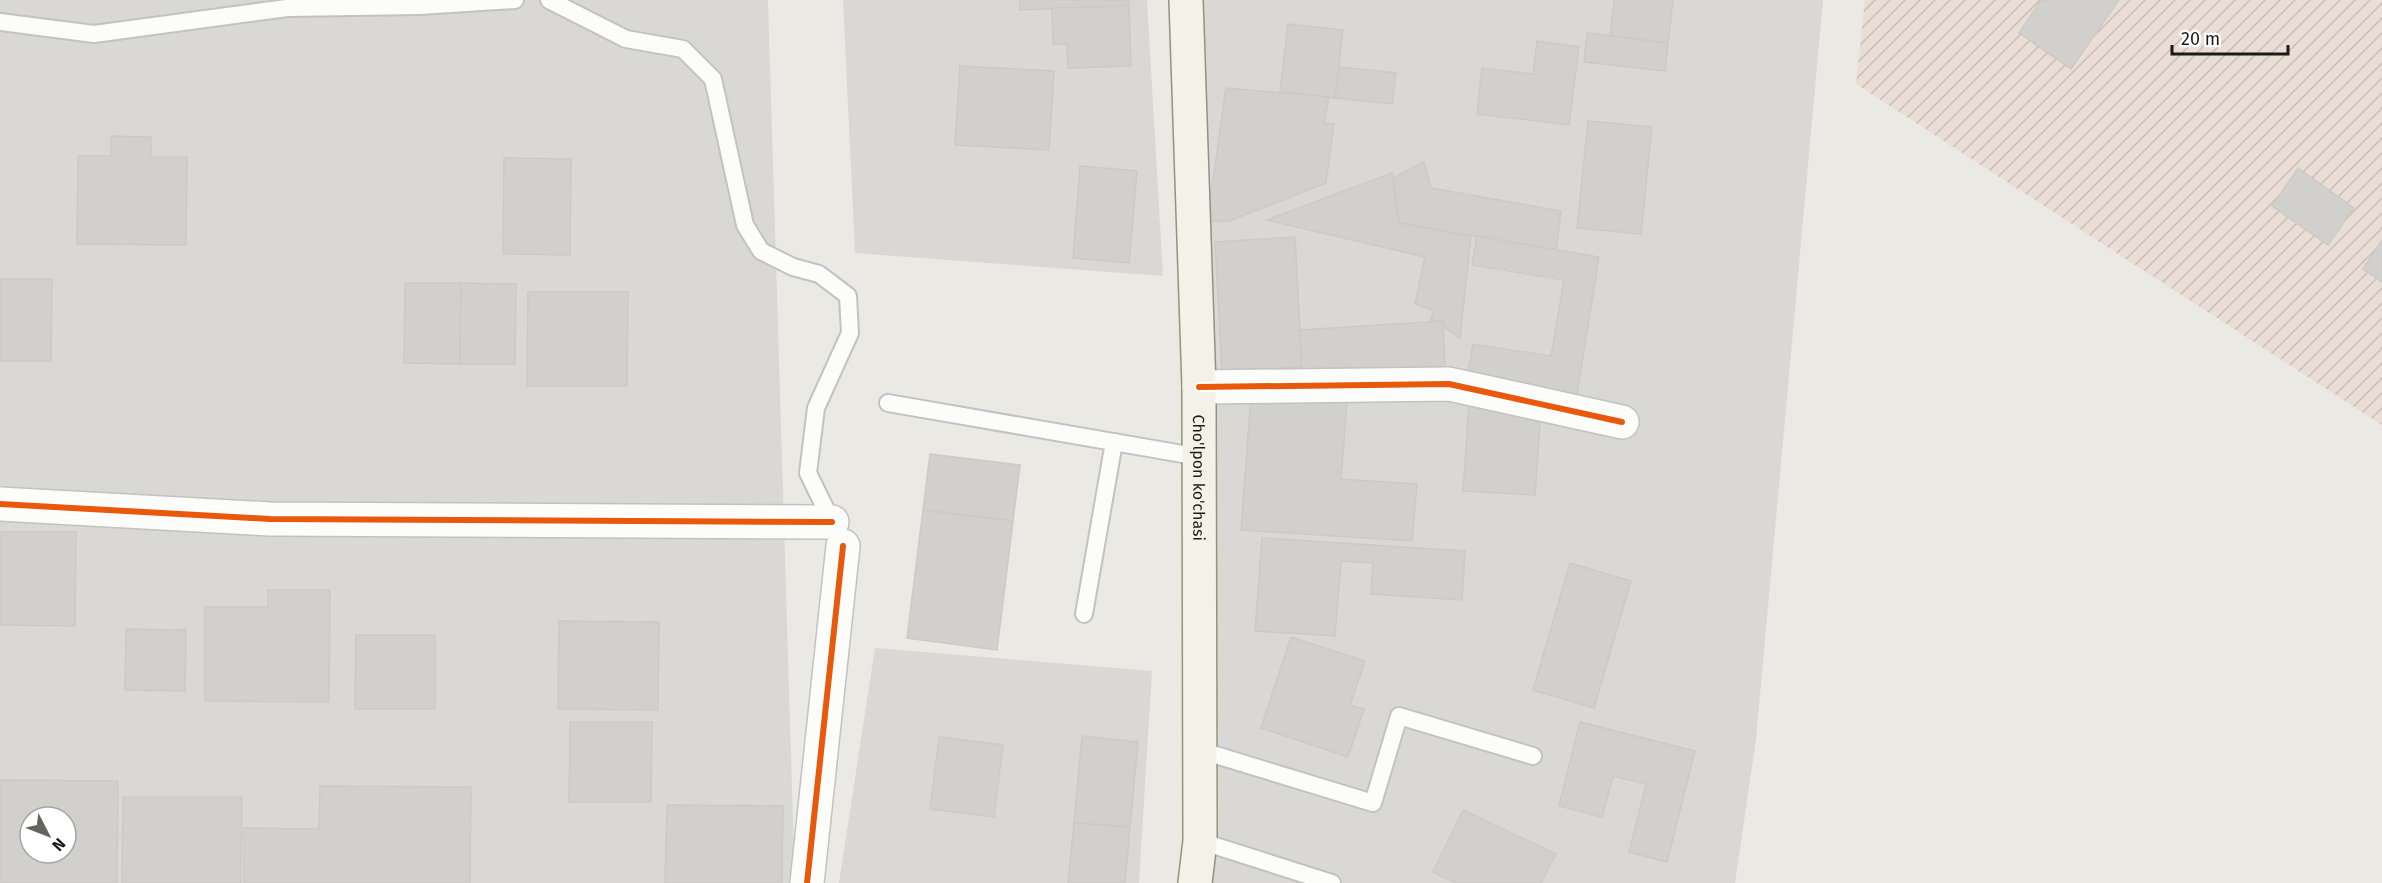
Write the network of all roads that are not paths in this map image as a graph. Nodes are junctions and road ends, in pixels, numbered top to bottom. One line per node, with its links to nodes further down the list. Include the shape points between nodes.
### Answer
1 (515, 0): 4 (lane, via 287,8 94,34)
2 (549, 0): 11 (lane, via 626,39 683,49 713,79 745,225 761,251 793,267 819,274 848,296 850,333 816,408 808,473)
3 (1186, 0): 5 (main road, Cho'lpon ko'chasi)
4 (0, 22)
5 (1199, 387): 7 (street, via 1449,384); 9 (main road, Cho'lpon ko'chasi)
6 (888, 403): 8 (lane)
7 (1622, 422)
8 (1114, 442): 9 (lane); 12 (lane)
9 (1200, 457): 13 (main road, Cho'lpon ko'chasi)
10 (0, 504): 11 (street, via 270,519)
11 (837, 534): 16 (street)
12 (1084, 614)
13 (1199, 750): 14 (lane, via 1373,803 1399,716); 15 (main road, Cho'lpon ko'chasi)
14 (1533, 756)
15 (1200, 841): 17 (main road, Cho'lpon ko'chasi); 18 (lane)
16 (807, 883)
17 (1195, 883)
18 (1332, 883)

